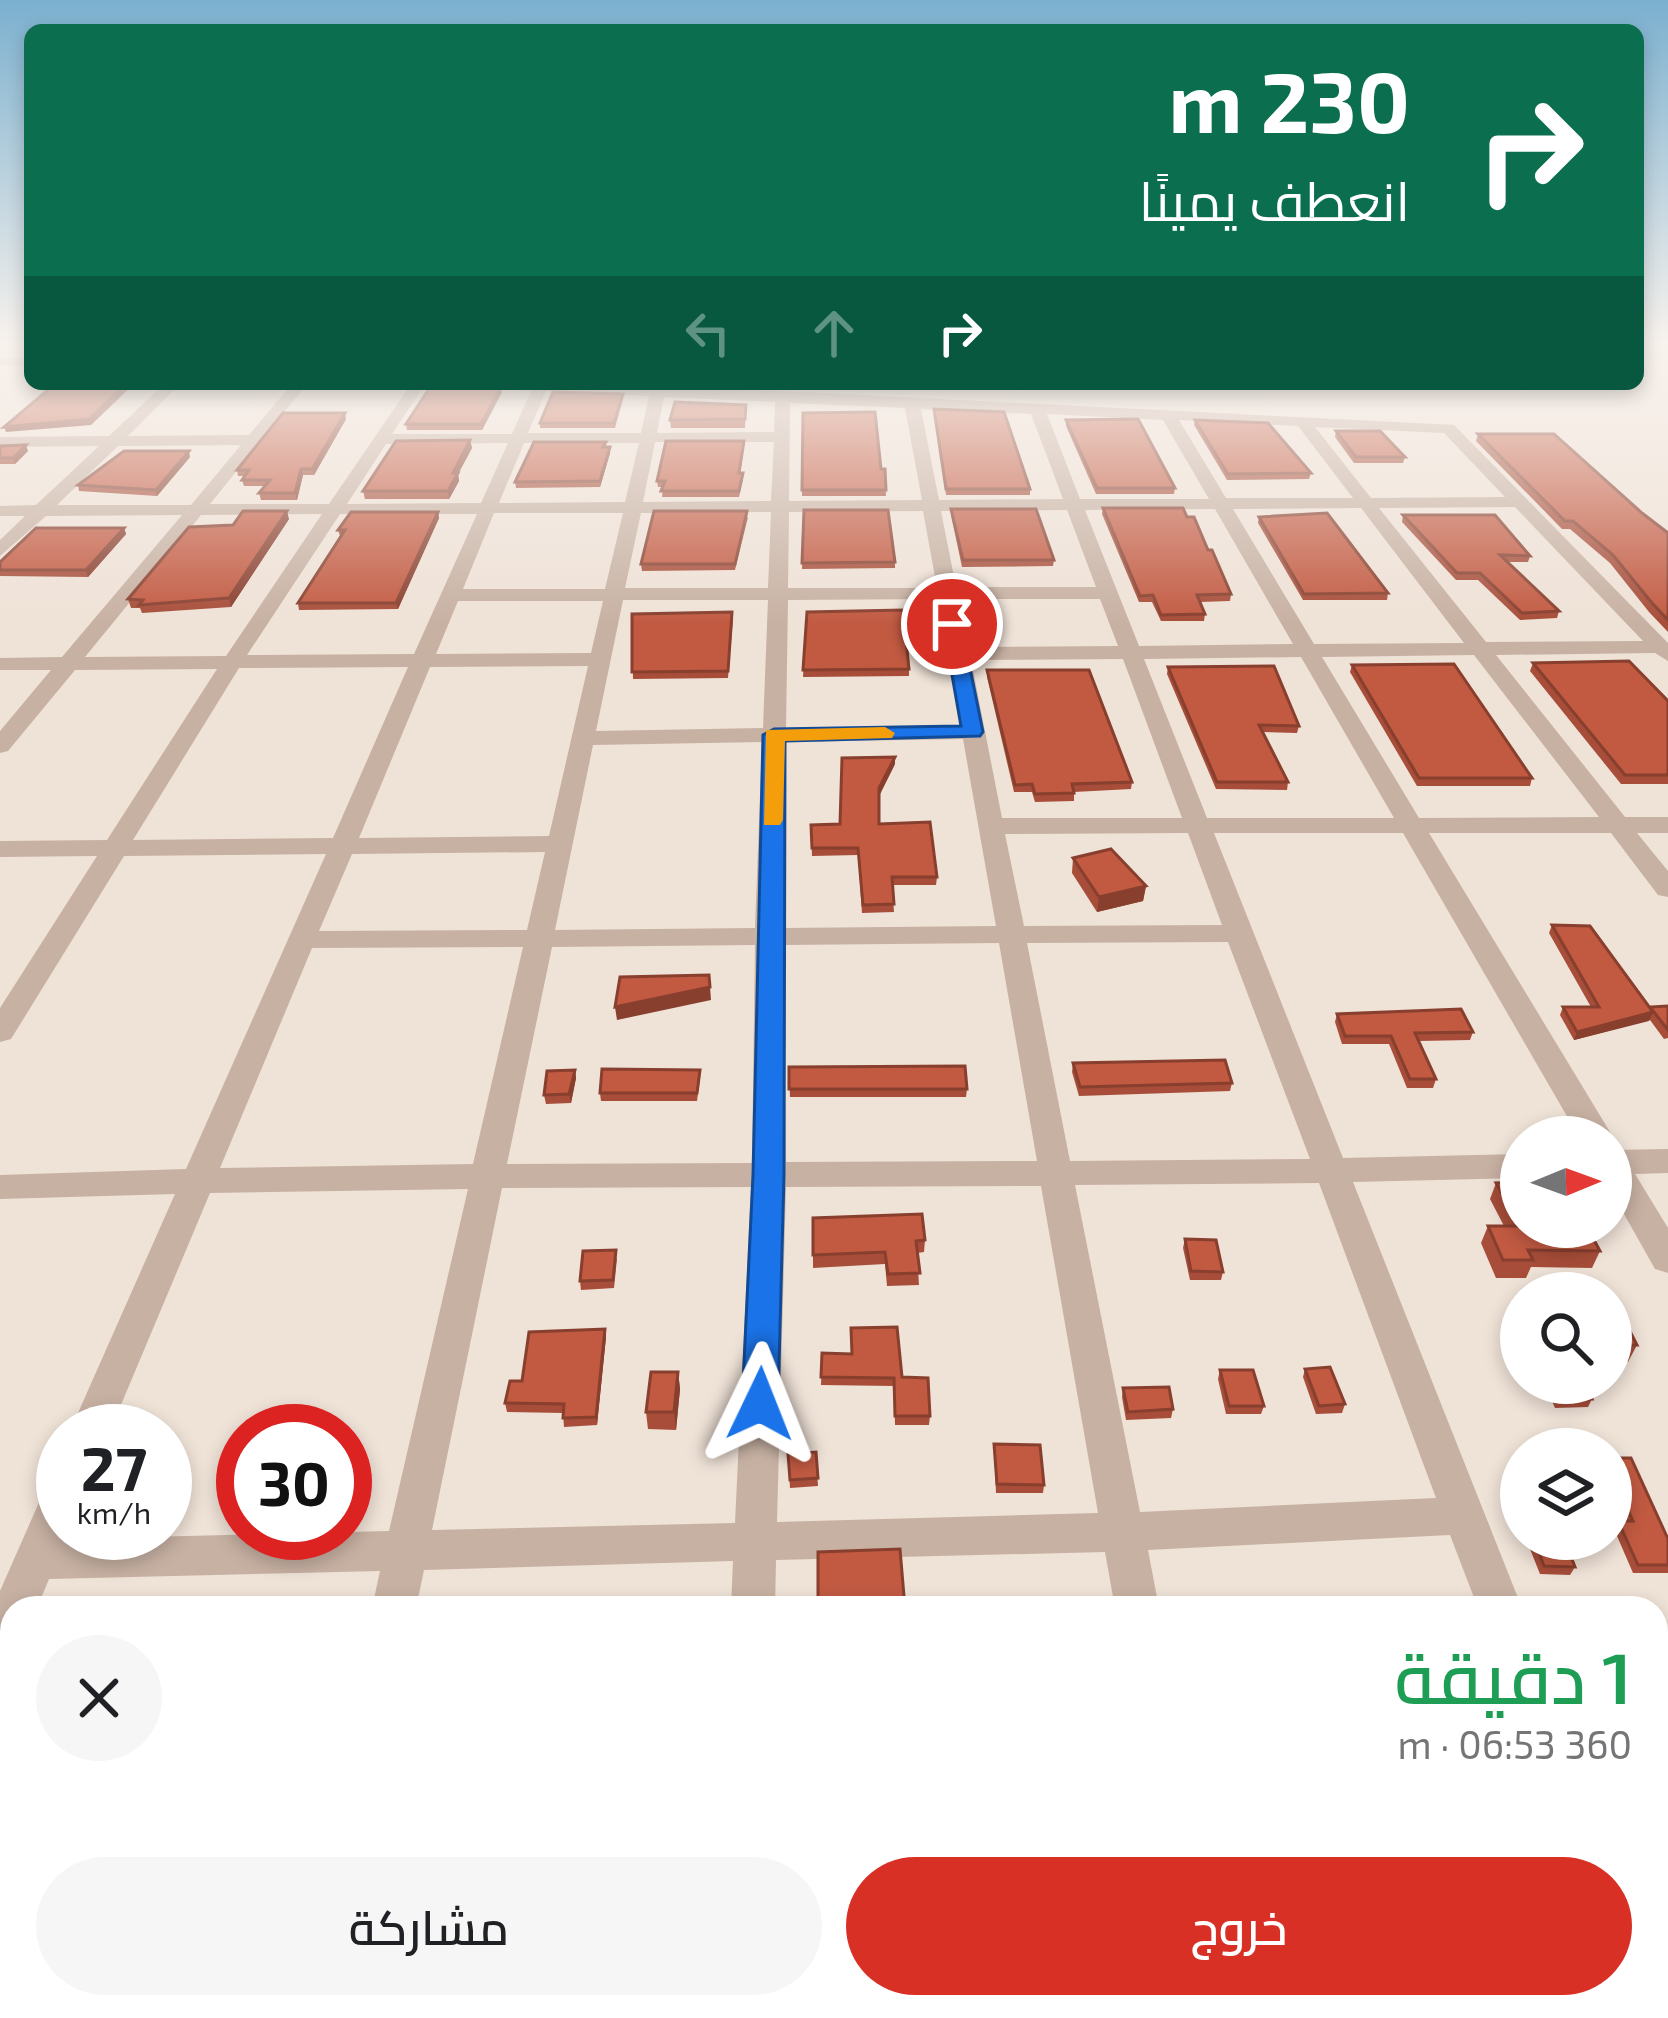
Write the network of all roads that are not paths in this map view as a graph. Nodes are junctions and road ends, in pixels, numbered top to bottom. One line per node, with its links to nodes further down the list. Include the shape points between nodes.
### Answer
1 (119, 435): 14 (street)
2 (257, 435): 13 (street)
3 (384, 435): 12 (street)
4 (917, 435): 19 (street)
5 (1047, 435): 20 (street)
6 (1180, 435): 16 (street)
7 (1312, 435): 17 (street)
8 (1455, 435): 18 (street)
9 (518, 437): 10 (street); 12 (street); 23 (street)
10 (648, 437): 11 (street); 22 (street)
11 (782, 437): 21 (street)
12 (381, 439): 24 (street)
13 (253, 440): 14 (street); 26 (street)
14 (113, 441): 15 (street); 25 (street)
15 (0, 442)
16 (1218, 502): 17 (street); 20 (street); 34 (street)
17 (1361, 502): 18 (street); 35 (street)
18 (1521, 502): 37 (street)
19 (928, 504): 20 (street); 21 (street); 30 (street)
20 (1074, 504): 29 (street)
21 (780, 505): 22 (street); 31 (street)
22 (634, 506): 23 (street); 32 (street)
23 (488, 507): 24 (street); 33 (street)
24 (336, 509): 26 (street); 41 (street)
25 (40, 511): 26 (street); 27 (street); 28 (street)
26 (195, 511): 42 (street)
27 (0, 512)
28 (0, 550)
29 (1108, 592): 30 (street); 36 (street)
30 (947, 593): 31 (street); 38 (street)
31 (778, 594): 32 (street); 45 (street)
32 (616, 595): 33 (street); 39 (street)
33 (450, 596): 40 (street)
34 (1306, 649): 35 (street); 36 (street); 49 (street)
35 (1479, 649): 37 (street); 50 (street)
36 (1130, 650): 38 (street); 48 (street)
37 (1664, 651)
38 (957, 654): 44 (street)
39 (602, 659): 40 (street); 46 (street)
40 (422, 661): 41 (street); 54 (street)
41 (232, 662): 42 (street); 55 (street)
42 (68, 663): 43 (street); 47 (street)
43 (0, 664)
44 (973, 732): 45 (street); 52 (street)
45 (774, 735): 46 (street); 60 (street)
46 (586, 738): 53 (street)
47 (0, 746)
48 (1198, 825): 49 (street); 52 (street); 58 (street)
49 (1411, 825): 50 (street); 64 (street)
50 (1617, 825): 51 (street); 57 (street)
51 (1668, 825)
52 (990, 826): 59 (street)
53 (562, 844): 54 (street); 61 (street)
54 (342, 847): 55 (street); 62 (street)
55 (116, 848): 56 (street); 63 (street)
56 (0, 849)
57 (1668, 889)
58 (1240, 933): 59 (street); 68 (street)
59 (1011, 935): 60 (street); 69 (street)
60 (769, 937): 61 (street); 70 (street)
61 (541, 939): 62 (street); 71 (street)
62 (302, 940): 72 (street)
63 (0, 1032)
64 (1584, 1116)
65 (1668, 1161): 66 (street)
66 (1632, 1162)
67 (1500, 1167): 68 (street)
68 (1331, 1172): 69 (street); 77 (street)
69 (1055, 1173): 70 (street); 78 (street)
70 (769, 1175): 71 (street); 79 (street)
71 (486, 1176): 72 (street); 80 (street)
72 (196, 1180): 73 (street); 76 (street)
73 (0, 1187)
74 (1632, 1198): 75 (street)
75 (1668, 1259)
76 (101, 1404)
77 (1465, 1515): 78 (street); 87 (street)
78 (1122, 1532): 79 (street); 86 (street)
79 (754, 1541): 80 (street); 85 (street)
80 (408, 1547): 81 (street); 84 (street)
81 (192, 1555)
82 (36, 1560): 83 (street)
83 (20, 1596)
84 (397, 1596)
85 (753, 1596)
86 (1135, 1596)
87 (1495, 1596)

